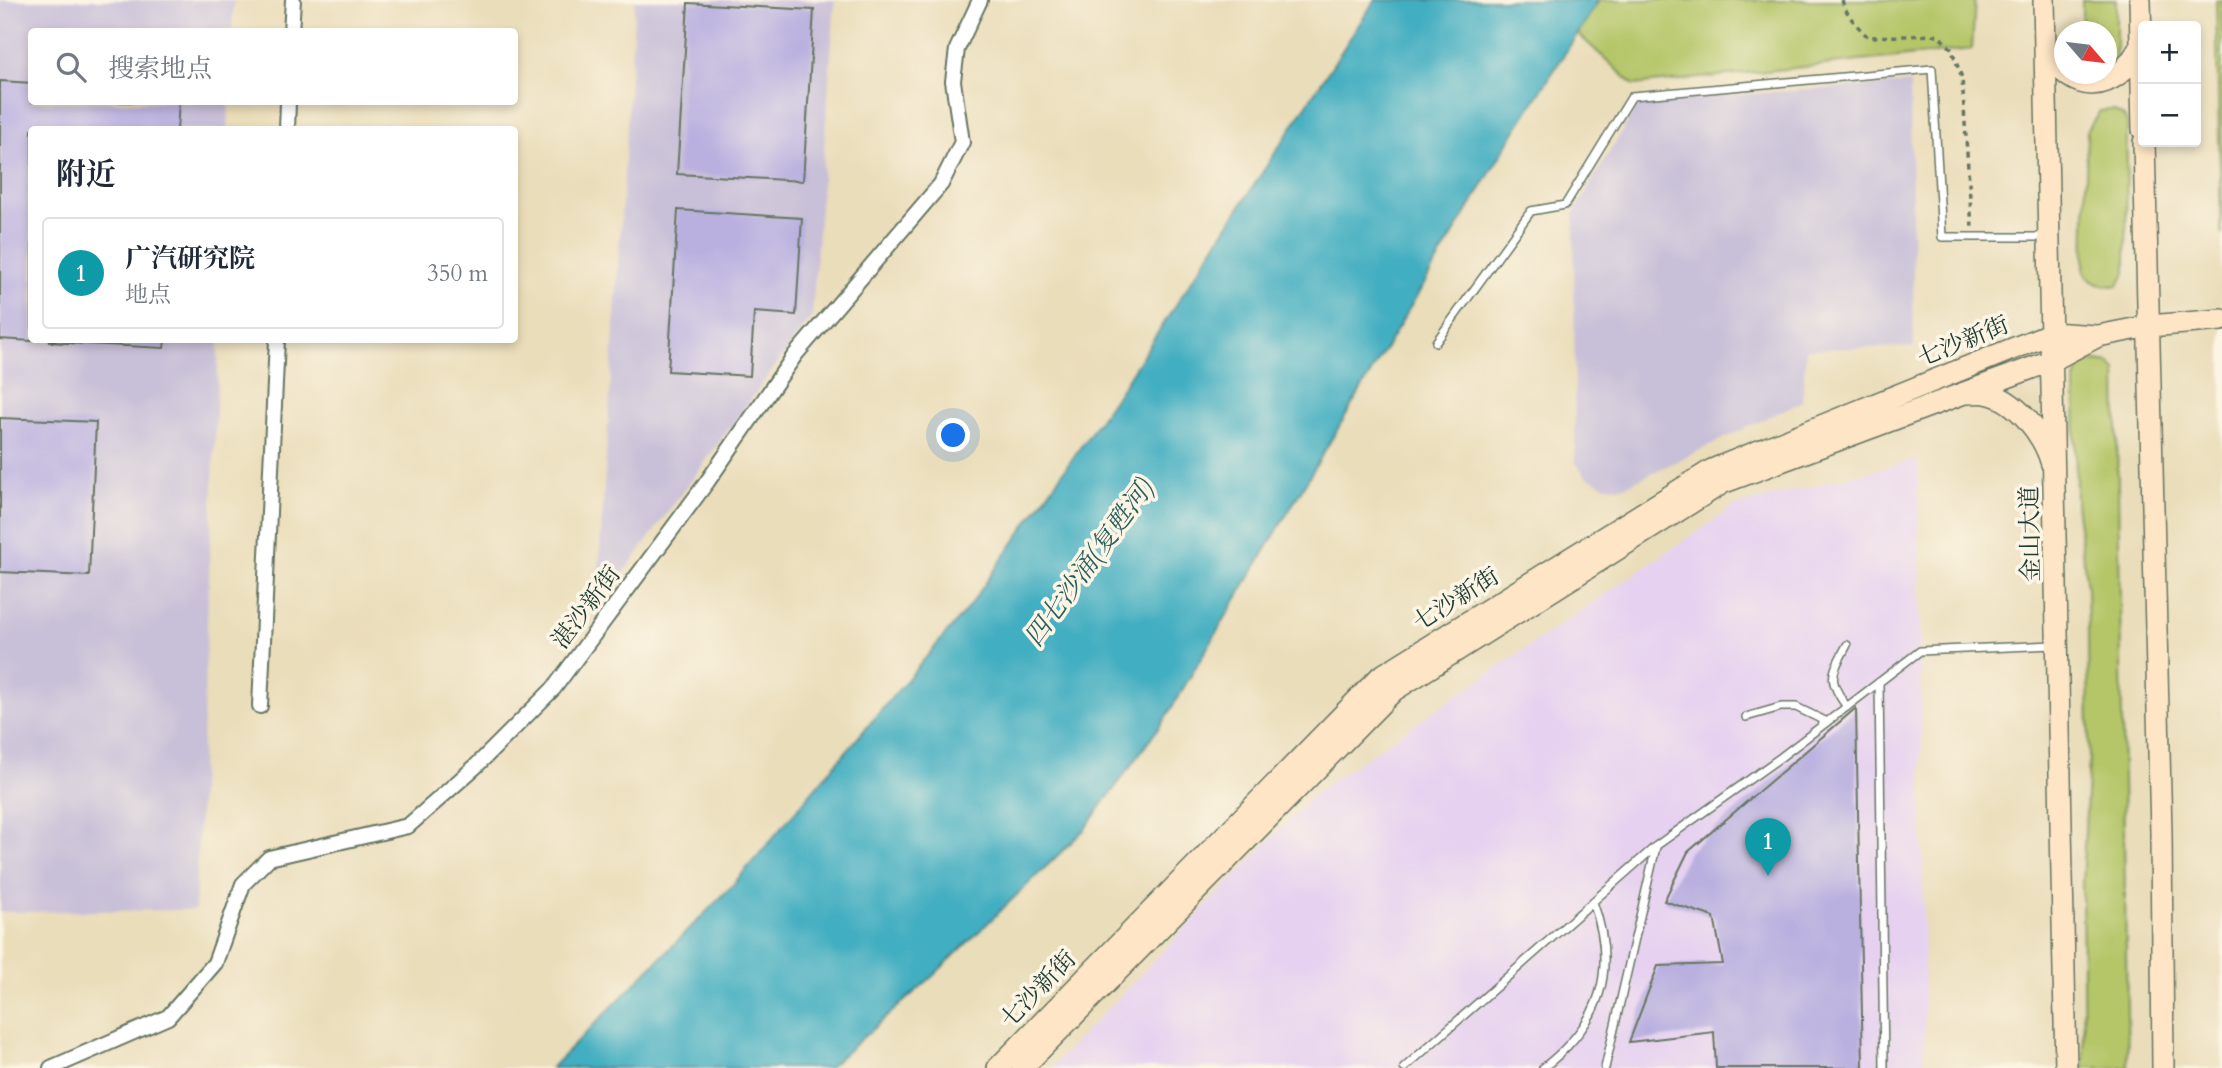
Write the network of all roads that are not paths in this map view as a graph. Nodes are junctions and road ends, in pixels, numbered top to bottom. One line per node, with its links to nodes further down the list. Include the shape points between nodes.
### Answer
1 (293, 0): 6 (street)
2 (980, 0): 31 (street, 湛沙新街, via 957,49 953,81 962,142 941,184 794,355 707,482 554,688 408,826 269,858 243,884 215,963 168,1017)
3 (2045, 0): 7 (street, 金山大道)
4 (2140, 0): 5 (street)
5 (2140, 21)
6 (291, 28)
7 (2046, 48): 8 (street, via 2067,77 2084,83 2102,83 2119,76); 12 (street, 金山大道)
8 (2138, 51)
9 (288, 105): 10 (street)
10 (287, 126)
11 (2144, 147): 14 (street)
12 (2050, 237): 15 (street, 金山大道); 17 (lane, via 1942,237 1932,69 1632,96 1565,205 1531,211)
13 (2222, 320): 14 (street)
14 (2149, 326): 16 (street); 39 (street)
15 (2052, 333): 16 (street); 19 (street, 金山大道); 32 (street, 七沙新街, via 1712,470 1380,677)
16 (2098, 336): 19 (street, 七沙新街)
17 (1436, 342)
18 (277, 343): 25 (street)
19 (2053, 359): 20 (street, 七沙新街); 21 (street, 金山大道)
20 (1963, 393): 21 (street, via 1984,392 2004,400 2023,416 2050,456); 33 (street, 七沙新街, via 1722,483 1394,690)
21 (2056, 478): 23 (street, 金山大道)
22 (1847, 645): 26 (lane, via 1833,673 1834,690)
23 (2058, 645): 24 (lane, via 1920,651); 38 (street, 金山大道)
24 (1879, 682): 26 (lane); 37 (lane)
25 (260, 706)
26 (1847, 707): 28 (lane)
27 (1745, 717): 28 (lane, via 1796,707)
28 (1827, 722): 29 (lane)
29 (1656, 846): 30 (lane); 36 (lane)
30 (1593, 902): 34 (lane); 35 (lane, via 1600,923 1603,964 1595,1009)
31 (51, 1068)
32 (998, 1068)
33 (1023, 1068)
34 (1404, 1068)
35 (1543, 1068)
36 (1605, 1068)
37 (1884, 1068)
38 (2066, 1068)
39 (2163, 1068)

